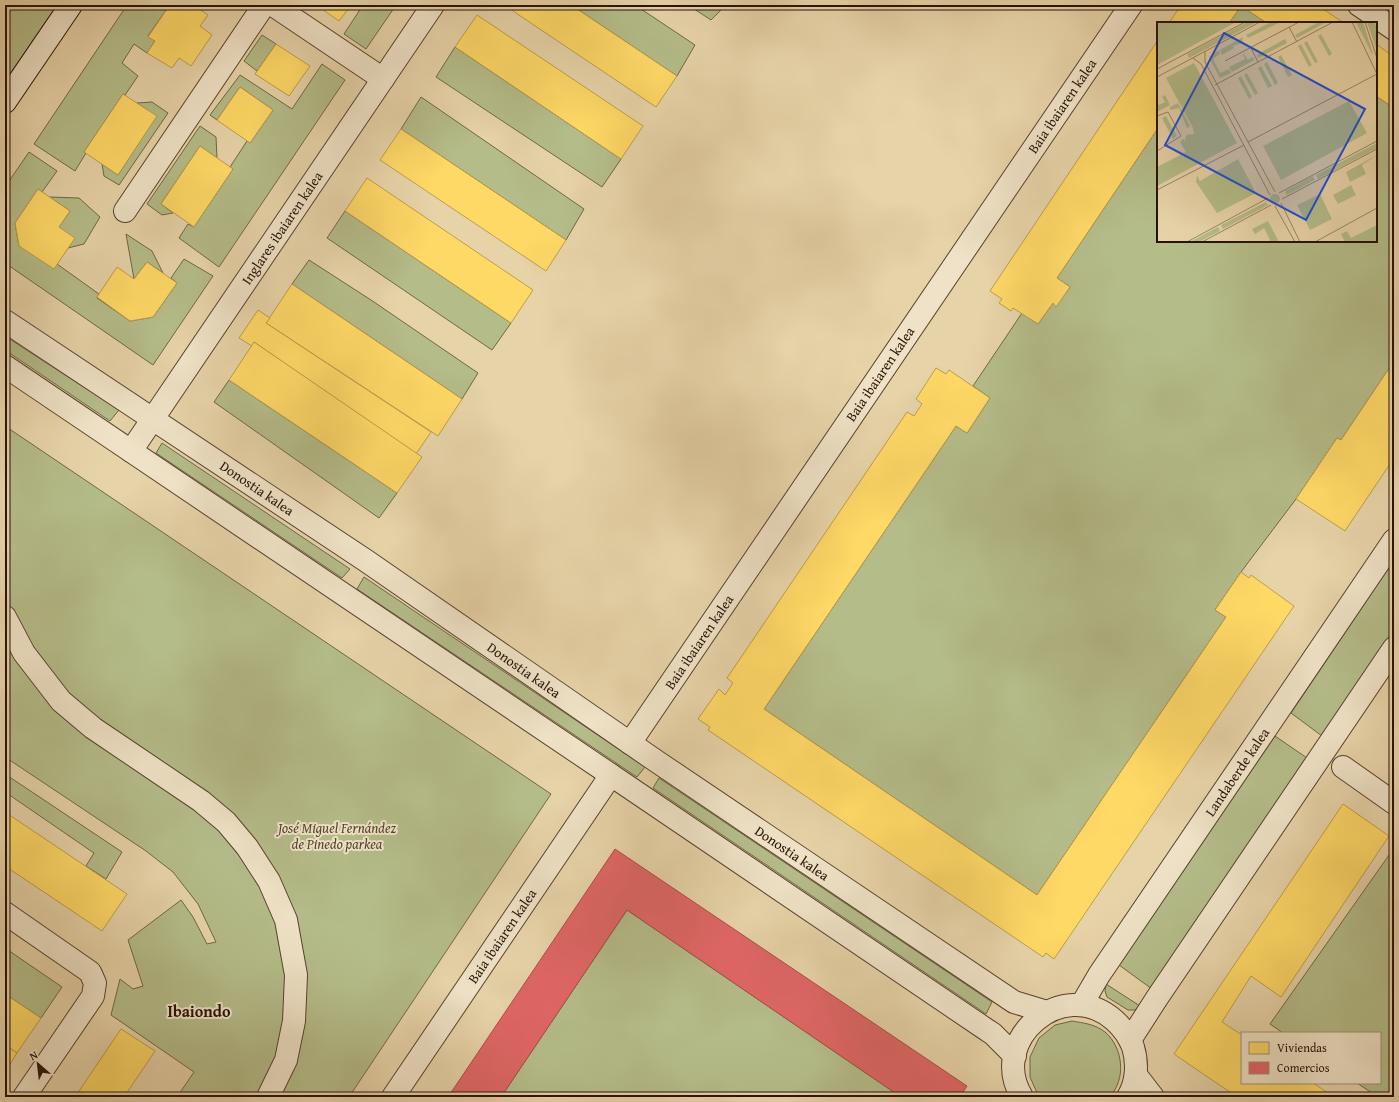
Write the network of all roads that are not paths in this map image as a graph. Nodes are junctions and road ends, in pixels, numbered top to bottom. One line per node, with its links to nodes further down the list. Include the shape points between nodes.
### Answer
1 (71, 5): 9 (street)
2 (264, 5): 10 (street)
3 (273, 5): 8 (street)
4 (433, 5): 8 (street, Inglares ibaiaren kalea)
5 (1131, 5): 18 (street, Baia ibaiaren kalea)
6 (1360, 5): 7 (street)
7 (1394, 29)
8 (383, 79): 13 (street, Inglares ibaiaren kalea)
9 (5, 102)
10 (125, 211)
11 (5, 321): 13 (street, Donostia kalea)
12 (5, 366): 14 (street)
13 (153, 419): 14 (street, Inglares ibaiaren kalea); 18 (street, Donostia kalea, via 365,560)
14 (131, 451): 20 (street)
15 (1394, 540): 23 (street, Landaberde kalea, via 1099,975)
16 (5, 617): 30 (street, via 24,652 61,701 93,728 201,801 226,822 248,847 269,881 286,920 296,975 294,1021 286,1060)
17 (1394, 648): 25 (street)
18 (630, 743): 24 (street, Donostia kalea, via 1014,1002)
19 (1343, 767): 21 (street)
20 (611, 775): 26 (street, via 988,1031); 31 (street, Baia ibaiaren kalea)
21 (1394, 803)
22 (5, 913): 29 (street, via 90,972 95,983 93,996)
23 (1082, 1004): 24 (street, via 1064,1006); 25 (street, via 1109,1016)
24 (1047, 1012): 26 (street, via 1028,1028)
25 (1130, 1040): 27 (street, via 1136,1057)
26 (1015, 1056): 28 (street, via 1014,1073)
27 (1136, 1075): 32 (street); 33 (street)
28 (1018, 1095)
29 (24, 1097)
30 (268, 1097)
31 (393, 1097)
32 (1128, 1097)
33 (1154, 1097)

